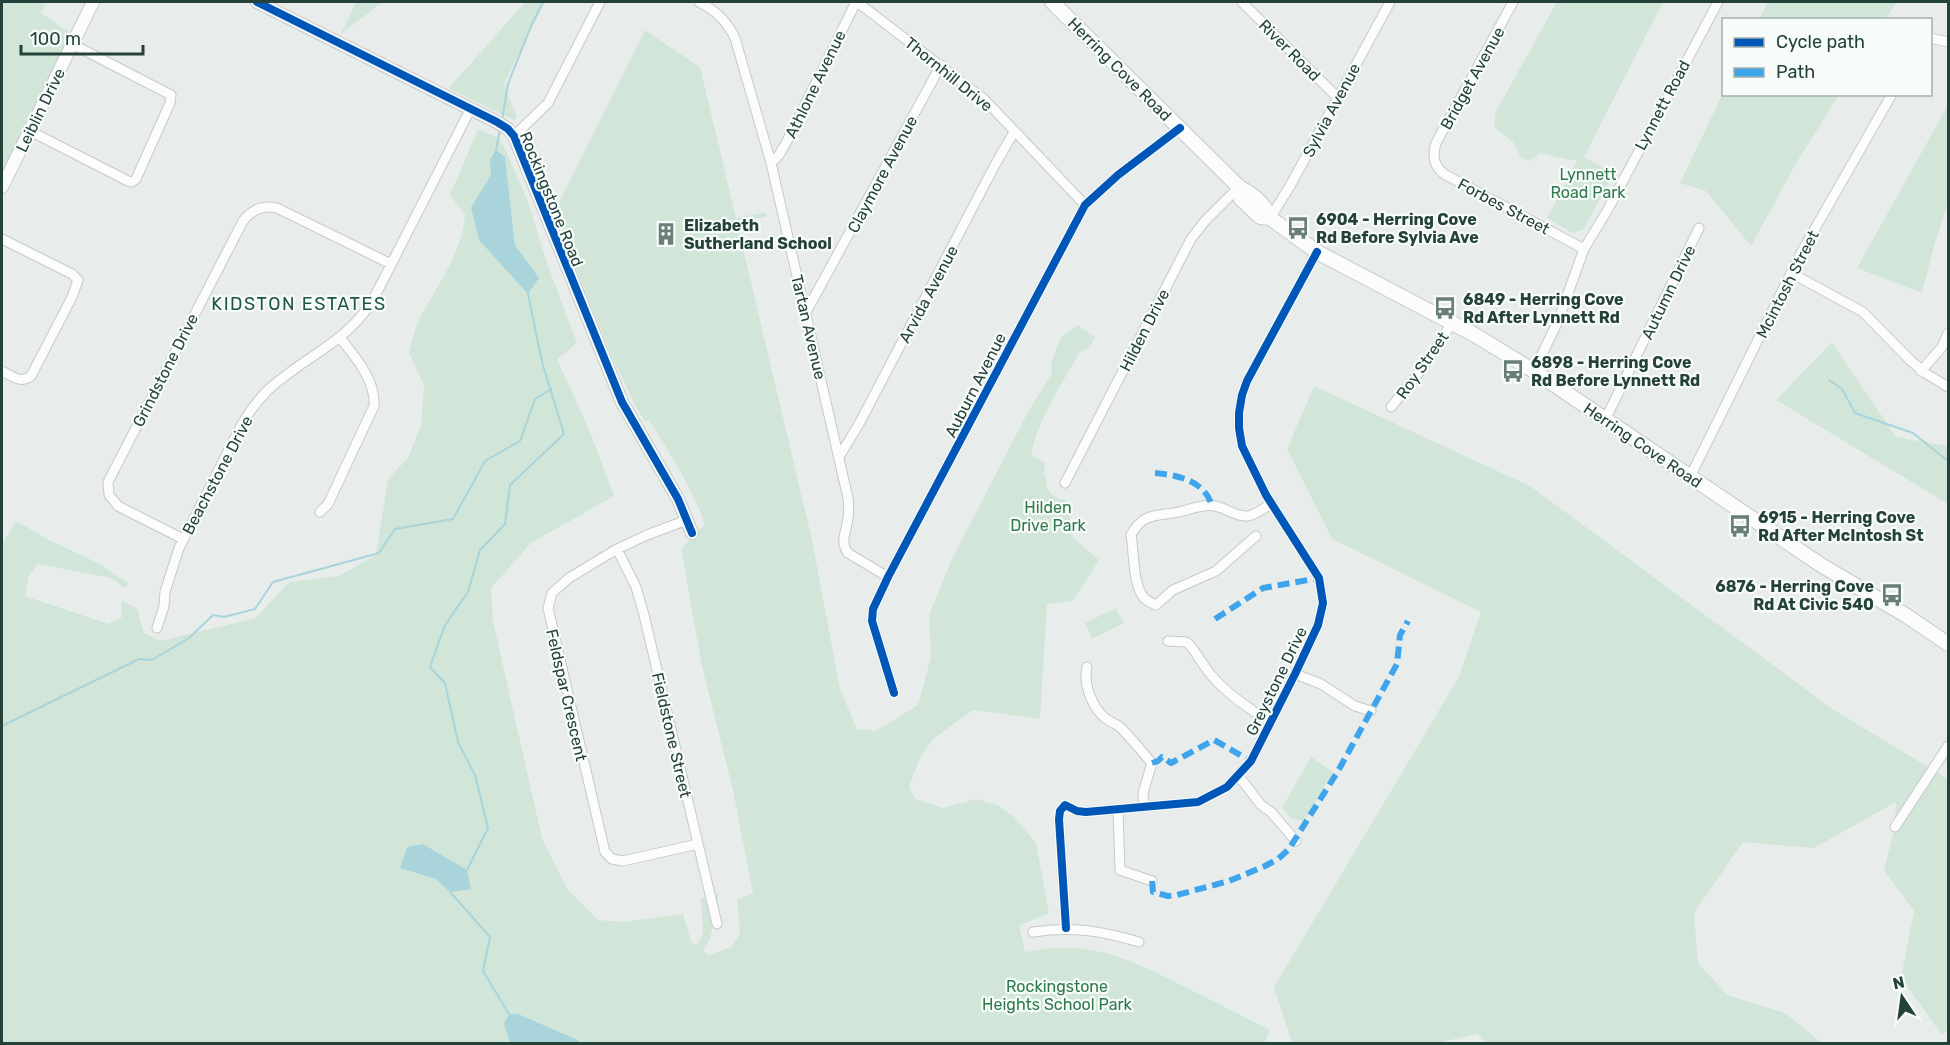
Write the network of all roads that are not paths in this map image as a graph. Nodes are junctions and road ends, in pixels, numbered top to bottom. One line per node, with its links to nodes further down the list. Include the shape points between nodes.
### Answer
1 (93, 2): 13 (street, Leiblin Drive)
2 (257, 2): 17 (street, Rockingstone Road)
3 (600, 2): 21 (street, via 548,103)
4 (699, 2): 23 (street, Tartan Avenue, via 718,14 735,38)
5 (856, 2): 14 (street, Thornhill Drive); 23 (street, Athlone Avenue, via 786,143)
6 (1053, 2): 18 (main road, Herring Cove Road)
7 (1242, 2): 16 (street, River Road)
8 (1390, 2): 16 (street, Sylvia Avenue)
9 (1513, 2): 22 (street, Bridget Avenue, via 1436,143)
10 (1718, 2): 30 (street, Lynnett Road)
11 (1932, 38): 12 (street)
12 (1948, 42)
13 (72, 44): 19 (street, Leiblin Drive); 19 (street, via 171,95 136,179 128,181)
14 (941, 65): 20 (street, Thornhill Drive, via 984,99); 34 (street, Claymore Avenue)
15 (1891, 96): 33 (street, Mcintosh Street)
16 (1338, 98): 27 (street, Sylvia Avenue)
17 (471, 108): 21 (street, Rockingstone Road); 32 (street, Beachstone Drive)
18 (1180, 128): 25 (main road, Herring Cove Road); 26 (street, Auburn Avenue)
19 (30, 131): 24 (street, Leiblin Drive)
20 (1014, 132): 26 (street, Thornhill Drive); 44 (street, Arvida Avenue)
21 (514, 135): 49 (street, Rockingstone Road, via 622,402)
22 (1434, 155): 30 (street, Forbes Street, via 1444,174)
23 (771, 163): 34 (street, Tartan Avenue)
24 (2, 187)
25 (1239, 187): 27 (main road, Herring Cove Road, via 1241,199 1260,217); 46 (street, Hilden Drive, via 1191,239)
26 (1084, 205): 54 (street, Auburn Avenue)
27 (1270, 218): 31 (main road, Herring Cove Road)
28 (1699, 228): 43 (street, Autumn Drive)
29 (2, 239): 38 (street, via 78,280 31,376 20,380)
30 (1584, 249): 39 (street, Lynnett Road, via 1558,321)
31 (1317, 252): 35 (main road, Herring Cove Road); 47 (street, Greystone Drive, via 1247,381 1239,407 1244,451)
32 (391, 264): 37 (street, Beachstone Drive, via 364,315); 52 (street, Grindstone Drive, via 277,208 258,208 243,220 108,482 109,495 118,506)
33 (1791, 273): 40 (street, via 1863,312); 45 (street, Mcintosh Street)
34 (805, 314): 44 (street, Tartan Avenue)
35 (1452, 323): 39 (main road, Herring Cove Road); 42 (street, Roy Street)
36 (1948, 333): 40 (street, via 1942,347)
37 (340, 338): 48 (street, via 371,384 375,398 328,504); 52 (street, Beachstone Drive, via 276,383 253,406)
38 (2, 370)
39 (1534, 371): 43 (main road, Herring Cove Road)
40 (1921, 371): 41 (street)
41 (1948, 387)
42 (1391, 408)
43 (1605, 420): 45 (main road, Herring Cove Road)
44 (839, 457): 54 (street, Tartan Avenue, via 849,507 844,547)
45 (1690, 477): 57 (main road, Herring Cove Road)
46 (1065, 483)
47 (1272, 503): 51 (street, via 1249,516 1204,506 1158,514 1140,523 1131,535 1141,594 1156,606 1173,590 1216,571); 59 (street, Greystone Drive, via 1313,566 1322,593 1318,625)
48 (320, 512)
49 (687, 520): 50 (street, Rockingstone Road); 53 (street, Feldspar Crescent)
50 (692, 533)
51 (1257, 536)
52 (183, 539): 55 (street, Beachstone Drive)
53 (617, 549): 69 (street, Fieldstone Street, via 636,587 644,615); 69 (street, Feldspar Crescent, via 556,587 548,604 603,847 610,857 622,861)
54 (888, 577): 60 (street, Auburn Avenue, via 873,609 872,621)
55 (157, 628)
56 (1168, 641): 62 (street, via 1189,644 1224,689)
57 (1948, 644)
58 (1087, 667): 65 (street, via 1089,692 1098,711 1119,726 1152,763 1143,793)
59 (1295, 674): 61 (street); 62 (street, Greystone Drive)
60 (894, 693)
61 (1371, 711)
62 (1271, 722): 64 (street, Greystone Drive, via 1251,761)
63 (1948, 746): 67 (street)
64 (1238, 775): 65 (street, Greystone Drive, via 1227,787 1198,802); 68 (street)
65 (1144, 807): 66 (street, Greystone Drive)
66 (1118, 810): 70 (street, via 1120,870); 72 (street, Greystone Drive, via 1086,812 1065,805 1060,811)
67 (1895, 828)
68 (1296, 841)
69 (698, 844): 71 (street, Fieldstone Street)
70 (1152, 881)
71 (717, 924)
72 (1066, 928): 73 (street); 74 (street, via 1099,931)
73 (1034, 932)
74 (1139, 942)

